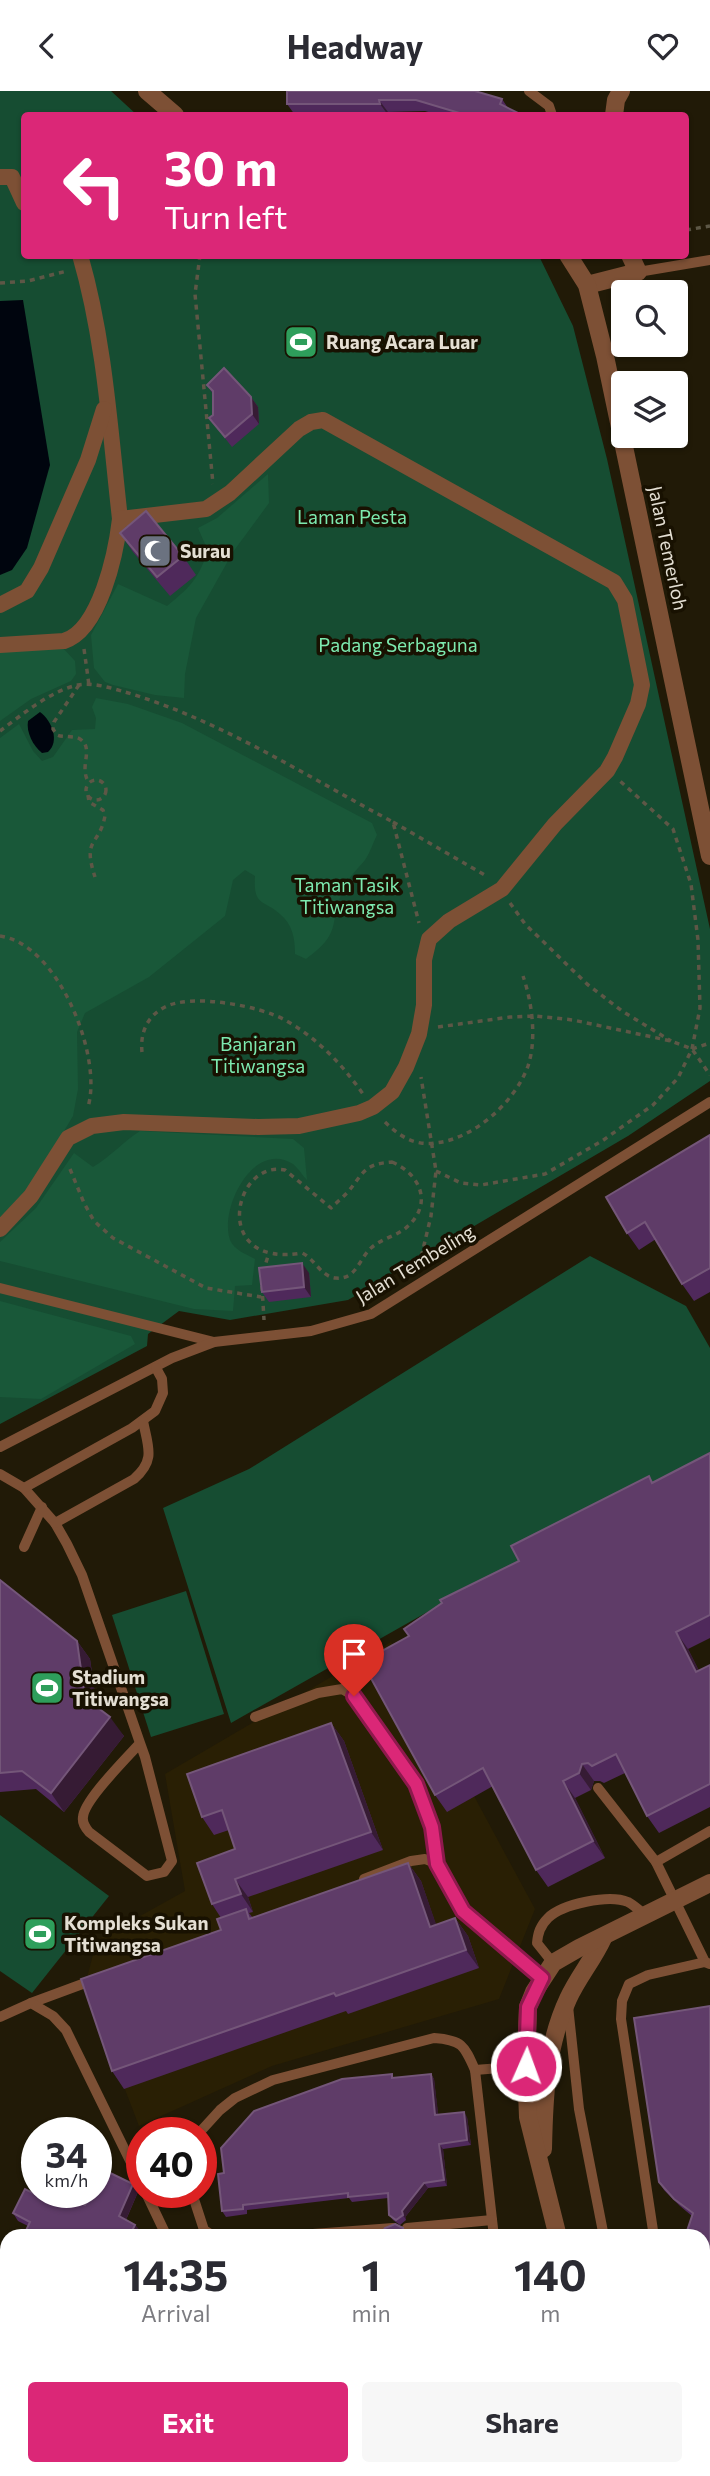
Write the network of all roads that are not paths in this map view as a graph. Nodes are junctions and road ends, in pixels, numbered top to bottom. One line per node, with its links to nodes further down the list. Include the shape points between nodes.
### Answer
1 (146, 91): 4 (street)
2 (529, 91): 5 (lane)
3 (621, 91): 6 (street)
4 (171, 112)
5 (551, 112)
6 (615, 112)
7 (0, 177): 8 (street, via 12,177)
8 (21, 196)
9 (571, 259): 14 (street, Jalan Temerloh)
10 (632, 259): 13 (street)
11 (710, 260): 13 (lane)
12 (82, 261): 15 (street, via 94,308)
13 (638, 272): 14 (street)
14 (587, 285): 19 (street, Jalan Temerloh)
15 (106, 402): 16 (street); 17 (street, via 88,460 41,568 27,591)
16 (120, 519): 18 (street, via 99,601 78,633 64,641); 21 (street, via 206,509 230,493 299,429 323,420 614,582 625,600 642,694 607,771 555,824 504,887 429,939 416,1041 392,1092 373,1107 281,1128 105,1123 78,1131 65,1143 31,1196)
17 (0, 605)
18 (0, 645)
19 (710, 856)
20 (710, 1103): 23 (lane, Jalan Tembeling, via 371,1314 311,1331)
21 (0, 1229)
22 (0, 1288): 23 (lane)
23 (214, 1342): 24 (lane, Jalan Tembeling)
24 (156, 1367): 25 (lane, via 163,1393); 26 (lane, Jalan Tembeling)
25 (144, 1421): 28 (lane); 30 (lane, via 150,1457 145,1469)
26 (0, 1447)
27 (0, 1474): 28 (lane)
28 (24, 1488): 29 (lane)
29 (42, 1507): 30 (lane); 31 (lane)
30 (55, 1523): 33 (lane, via 82,1575)
31 (24, 1547)
32 (255, 1717): 37 (lane, via 318,1693 342,1689 354,1696 416,1784 432,1827)
33 (140, 1743): 33 (lane, via 172,1861 164,1872 147,1876 89,1832 82,1816 87,1803)
34 (598, 1788): 36 (lane)
35 (710, 1831): 36 (lane)
36 (656, 1862): 40 (lane)
37 (437, 1864): 39 (lane, via 425,1859 411,1861); 44 (lane, via 463,1911)
38 (710, 1883): 40 (street)
39 (347, 1885)
40 (675, 1901): 41 (street); 43 (lane)
41 (646, 1916): 42 (street); 44 (lane, via 629,1902 613,1898 567,1907 549,1916 539,1929 537,1943)
42 (603, 1938): 44 (street, via 579,1948); 46 (street)
43 (708, 1963): 65 (lane, via 629,1983 622,2001)
44 (548, 1971): 46 (street); 49 (street, via 528,2007)
45 (106, 1976): 47 (lane)
46 (570, 1994): 53 (street, via 552,2046 545,2088); 64 (lane, via 579,2109)
47 (31, 2003): 48 (lane); 52 (lane, via 66,2030)
48 (0, 2017)
49 (526, 2066): 50 (lane); 53 (street, via 528,2117)
50 (475, 2070): 51 (lane, via 465,2047 453,2039 434,2038 273,2080 235,2098); 56 (lane)
51 (214, 2117)
52 (126, 2152)
53 (542, 2168): 63 (street)
54 (153, 2208): 59 (lane)
55 (197, 2208): 60 (lane)
56 (492, 2220): 58 (lane); 62 (lane)
57 (393, 2228): 61 (lane)
58 (407, 2228)
59 (163, 2229)
60 (204, 2229)
61 (380, 2229)
62 (493, 2229)
63 (556, 2229)
64 (602, 2229)
65 (653, 2229)

